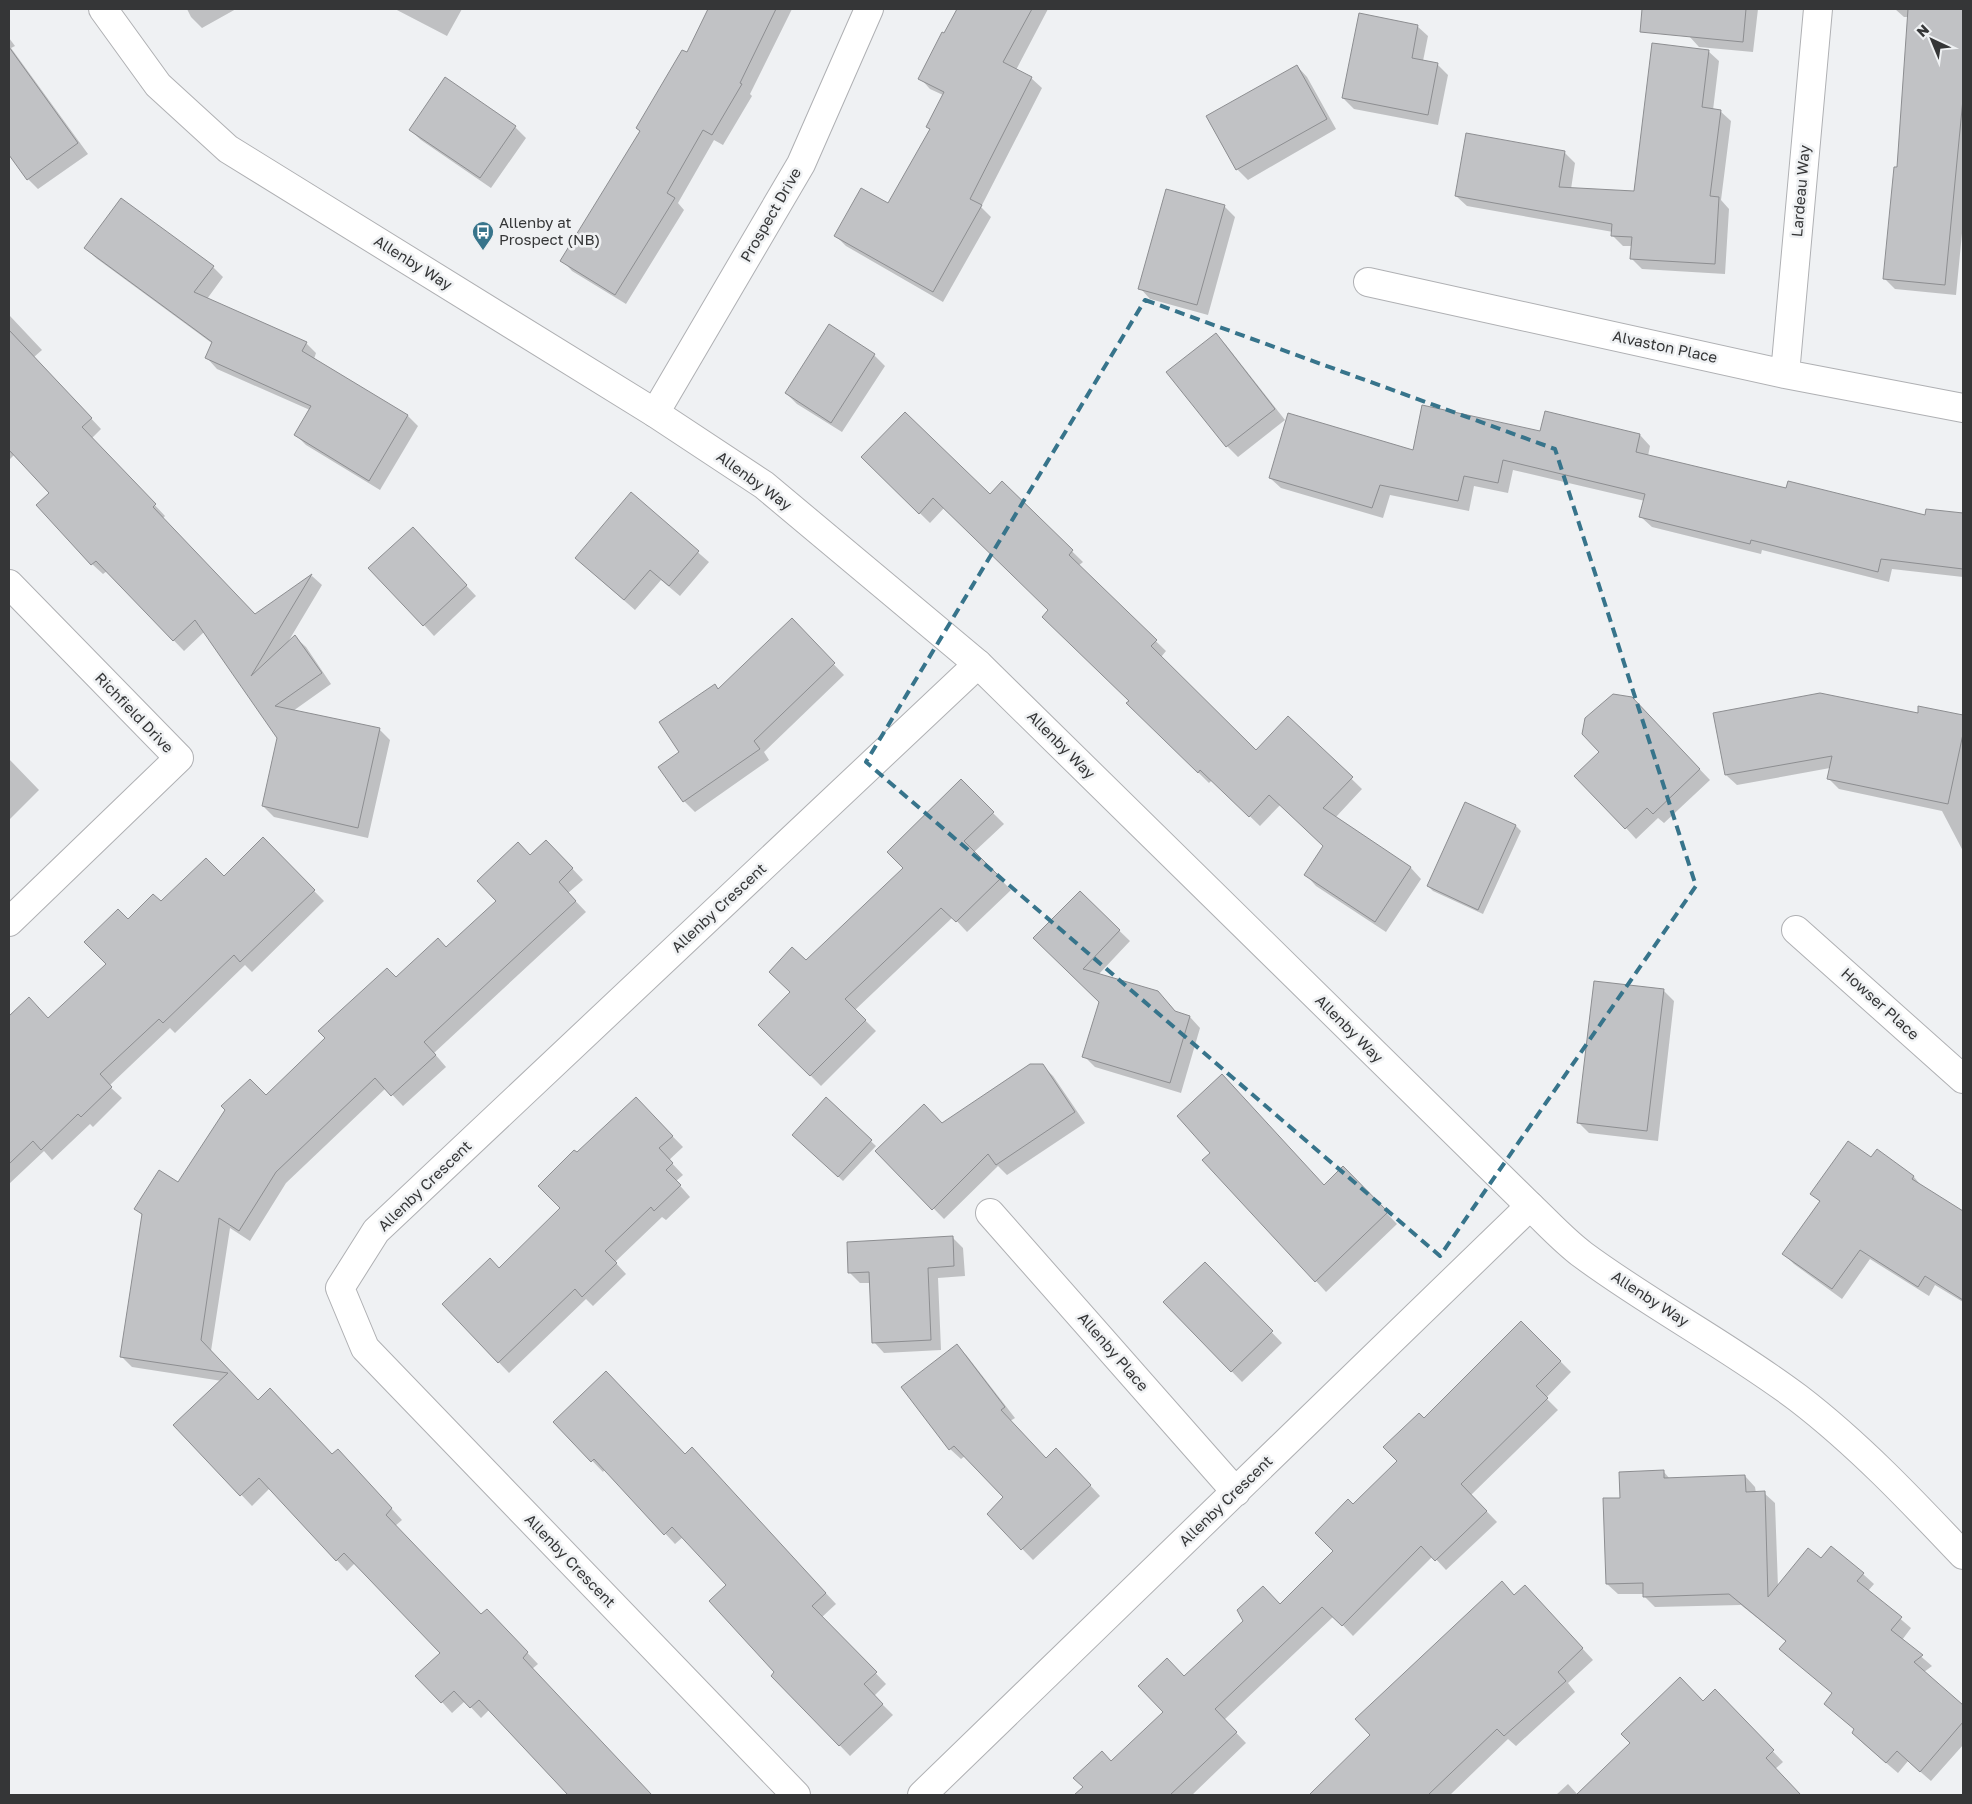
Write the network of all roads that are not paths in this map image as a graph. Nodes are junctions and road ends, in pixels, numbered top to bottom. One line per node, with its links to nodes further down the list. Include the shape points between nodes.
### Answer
1 (103, 9): 7 (street, Allenby Way, via 158,85 228,149)
2 (869, 9): 7 (street, Prospect Drive, via 801,164)
3 (1818, 9): 5 (street, Lardeau Way)
4 (1368, 282): 5 (street, Alvaston Place)
5 (1785, 374): 6 (street, Alvaston Place)
6 (1963, 408)
7 (655, 413): 9 (street, Allenby Way, via 764,485)
8 (9, 584): 10 (street, Richfield Drive, via 179,758)
9 (978, 664): 13 (street, Allenby Way); 17 (street, Allenby Crescent, via 376,1231 340,1288 364,1348)
10 (9, 922)
11 (1796, 930): 12 (street, Howser Place)
12 (1963, 1079)
13 (1530, 1206): 15 (street, Allenby Crescent); 16 (street, Allenby Way, via 1582,1254 1798,1398 1907,1496)
14 (990, 1212): 15 (street, Allenby Place)
15 (1236, 1492): 18 (street, Allenby Crescent)
16 (1963, 1555)
17 (796, 1795)
18 (922, 1795)

